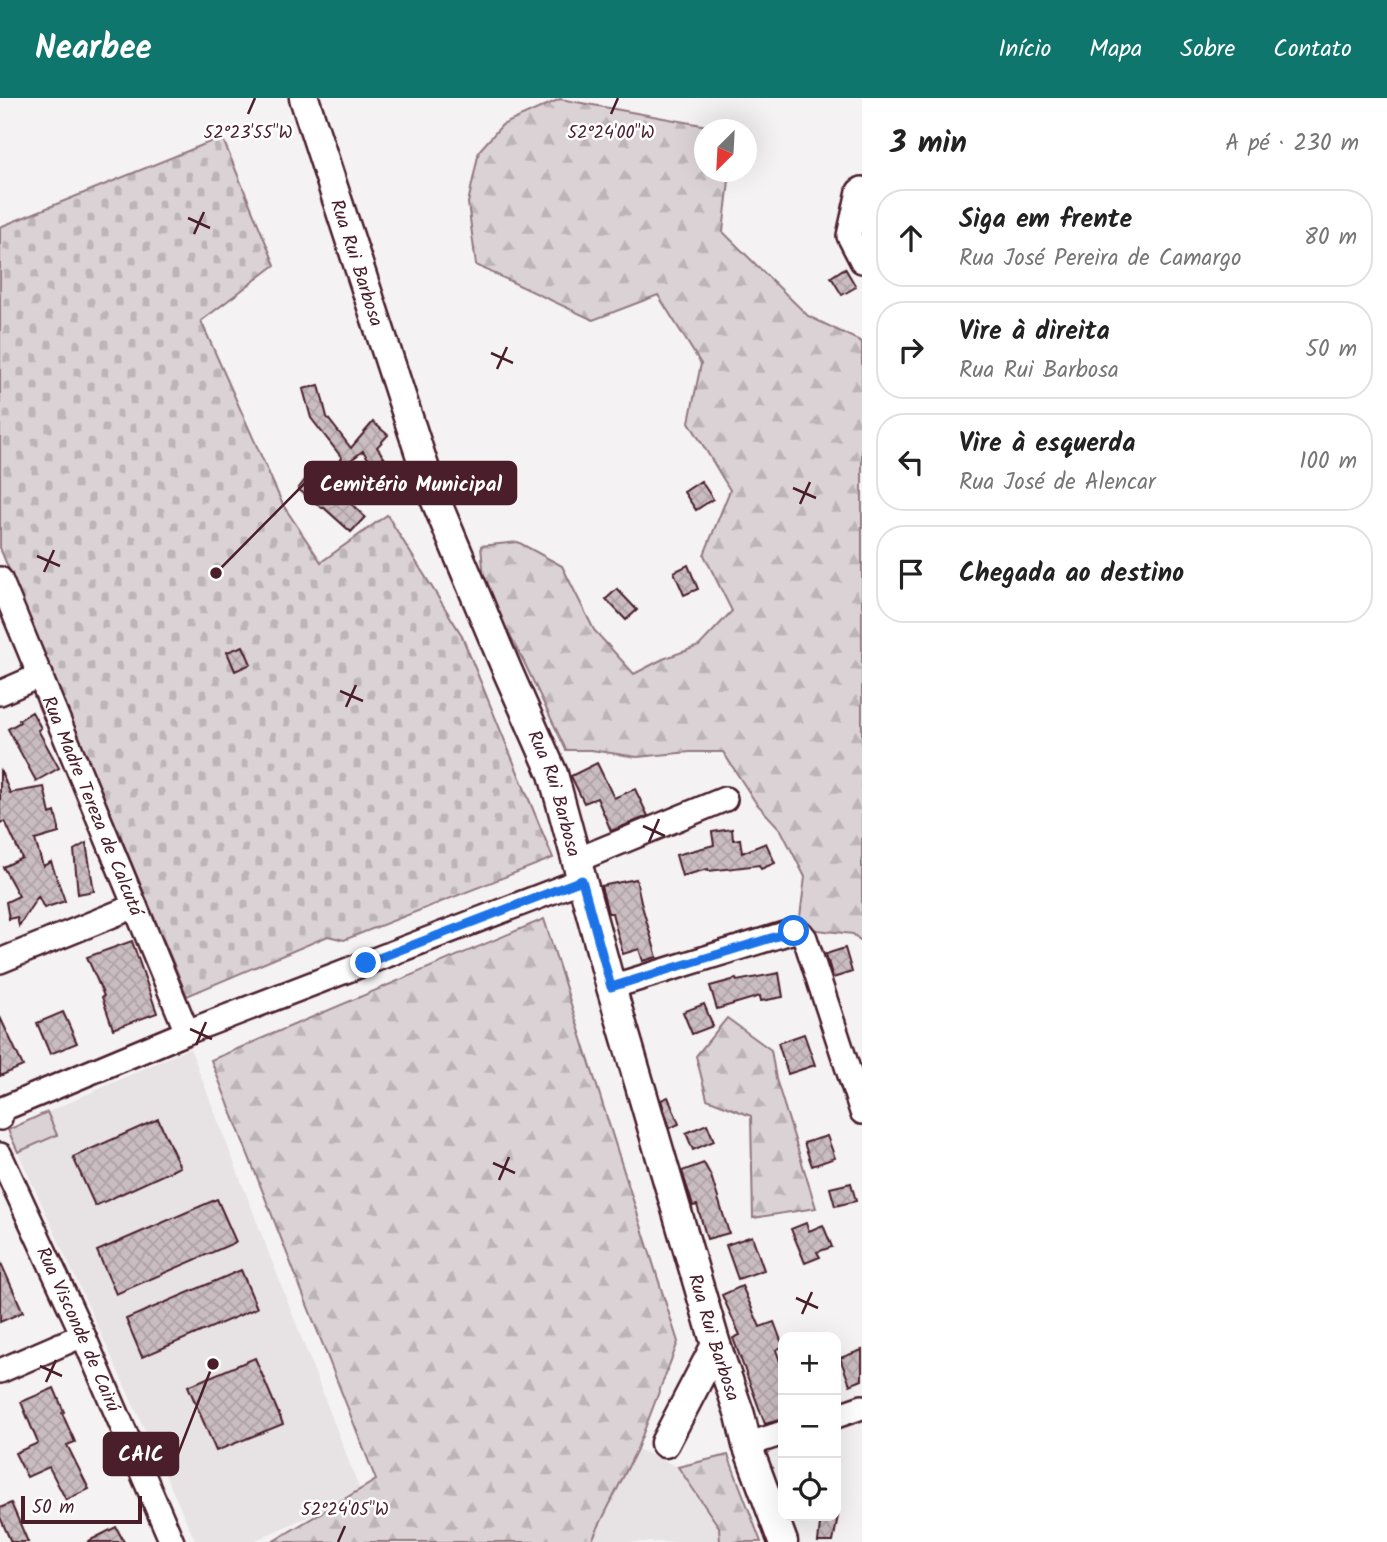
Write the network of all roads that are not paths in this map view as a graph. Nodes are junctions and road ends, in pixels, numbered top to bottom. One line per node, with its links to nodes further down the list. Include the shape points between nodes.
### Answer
1 (304, 98): 8 (main road, Rua Rui Barbosa, via 433,494 553,774)
2 (862, 189): 3 (street, via 849,236)
3 (862, 261)
4 (0, 579): 5 (street, Rua Madre Tereza de Calcutá)
5 (41, 676): 6 (street); 9 (street, Rua Madre Tereza de Calcutá)
6 (0, 693)
7 (725, 799): 8 (street)
8 (580, 870): 11 (main road, Rua Rui Barbosa); 12 (street)
9 (135, 906): 10 (street); 12 (street, Rua Madre Tereza de Calcutá)
10 (0, 961)
11 (611, 987): 14 (street, via 794,931 801,933); 18 (main road, Rua Rui Barbosa)
12 (187, 1032): 13 (street)
13 (0, 1110): 15 (street)
14 (862, 1112)
15 (0, 1118)
16 (0, 1155): 17 (street, Rua Visconde de Cairú)
17 (83, 1335): 19 (street); 25 (street, Rua Visconde de Cairú)
18 (716, 1345): 23 (main road); 24 (main road, Rua Rui Barbosa)
19 (0, 1371)
20 (862, 1407): 21 (street)
21 (841, 1414)
22 (778, 1435): 24 (street)
23 (665, 1443)
24 (747, 1445): 26 (main road, Rua Rui Barbosa)
25 (172, 1542)
26 (783, 1542)

